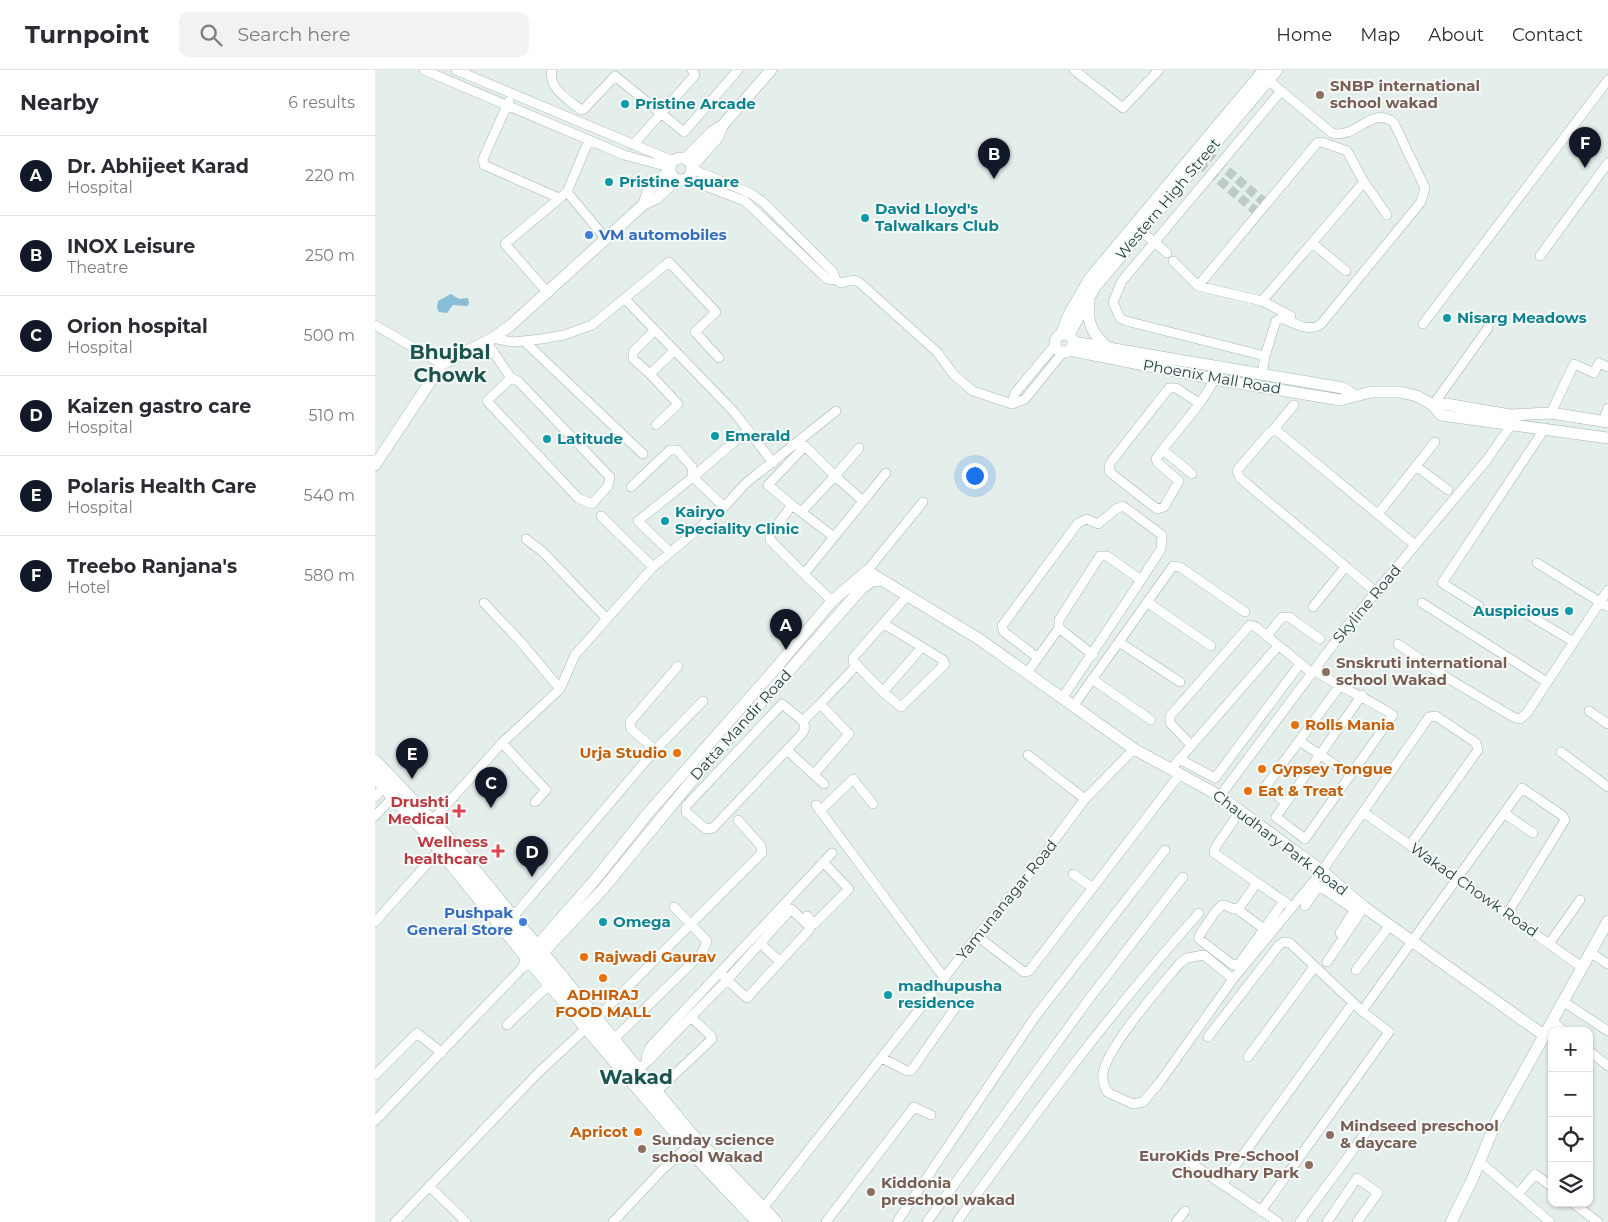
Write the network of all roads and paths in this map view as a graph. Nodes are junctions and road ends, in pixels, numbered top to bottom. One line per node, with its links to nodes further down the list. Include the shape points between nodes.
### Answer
1 (424, 70): 15 (street)
2 (456, 70): 14 (street)
3 (552, 70): 10 (street, via 554,87 582,110)
4 (692, 70): 16 (street, via 695,75)
5 (738, 70): 16 (street, via 685,132)
6 (771, 70): 20 (street)
7 (1074, 70): 8 (street, via 1123,108)
8 (1159, 70)
9 (1277, 70): 11 (street, Western High Street)
10 (612, 73): 16 (street)
11 (1266, 75): 13 (street); 23 (street, Western High Street)
12 (1608, 80): 39 (street)
13 (1281, 91): 27 (street); 48 (street, via 1332,133 1339,135 1380,116 1388,117 1394,123 1425,188 1421,202 1321,324 1309,328 1277,319)
14 (512, 94): 15 (street); 18 (street)
15 (507, 105): 17 (street); 22 (street, via 483,159 484,166)
16 (660, 114): 18 (street)
17 (589, 140): 20 (street, via 624,155); 22 (street)
18 (633, 145): 20 (street)
19 (1608, 163): 30 (street)
20 (680, 169): 26 (street, via 649,191 643,204); 45 (street, via 750,193 763,202 833,272 836,280 841,283 859,282 937,352 954,375 973,391 1012,404 1025,399)
21 (1364, 182): 24 (street); 28 (street); 33 (street, via 1347,151 1317,143)
22 (563, 195): 26 (street); 34 (street, via 505,244)
23 (1148, 215): 25 (street, Western High Street); 45 (street, Western High Street, via 1088,281 1068,316)
24 (1387, 215)
25 (1141, 231): 27 (street); 35 (street, Western High Street)
26 (606, 239): 34 (street)
27 (1154, 242): 29 (street); 48 (street, via 1118,288 1113,302 1120,318)
28 (1312, 243): 32 (street); 37 (street)
29 (1167, 253)
30 (1540, 256)
31 (1173, 261): 33 (street)
32 (1346, 271)
33 (1198, 286): 37 (street)
34 (548, 293): 43 (street)
35 (1089, 297): 45 (street, Western High Street); 46 (street, via 1092,330)
36 (625, 299): 42 (street); 44 (street, via 592,325 564,335); 49 (street, via 669,262 716,312 695,332)
37 (1262, 301): 38 (street)
38 (1291, 316)
39 (1423, 324)
40 (375, 325): 52 (street)
41 (1488, 328): 60 (street)
42 (655, 330): 47 (street); 54 (street, via 632,355)
43 (490, 339): 44 (street); 52 (street); 56 (street)
44 (524, 341): 76 (street)
45 (1065, 343): 46 (street, Phoenix Mall Road); 50 (street, Phoenix Mall Road)
46 (1108, 348): 50 (street, Phoenix Mall Road)
47 (674, 351): 54 (street); 70 (street)
48 (1265, 356): 55 (street)
49 (719, 358)
50 (1155, 362): 53 (street, Phoenix Mall Road); 57 (street, Phoenix Mall Road)
51 (1607, 362): 64 (street, via 1599,363 1594,373 1574,364)
52 (442, 364): 78 (street)
53 (1220, 368): 55 (street, Phoenix Mall Road); 57 (street)
54 (650, 374): 67 (street, via 678,404)
55 (1262, 375): 58 (street, Phoenix Mall Road, via 1343,388)
56 (511, 378): 56 (street, via 518,381 610,477 608,486 592,504 578,498 487,401)
57 (1215, 380): 58 (street, Phoenix Mall Road, via 1340,400); 59 (street)
58 (1354, 395): 60 (street, Phoenix Mall Road, via 1400,392)
59 (1199, 403): 75 (street); 75 (street, via 1176,388 1169,388 1111,463 1109,471 1112,474 1159,509 1179,481 1157,462)
60 (1433, 404): 65 (street); 68 (street, via 1441,415)
61 (1294, 405): 71 (street)
62 (1608, 408): 66 (street)
63 (836, 411): 77 (street)
64 (1551, 413): 65 (street); 66 (street)
65 (1522, 415): 68 (street, Skyline Road)
66 (1606, 422)
67 (656, 425)
68 (1511, 426): 69 (street); 95 (street, Skyline Road, via 1487,461)
69 (1545, 428): 72 (street); 112 (street, via 1442,583)
70 (748, 430): 77 (street); 83 (street)
71 (1273, 430): 91 (street, via 1281,432); 98 (street, via 1239,468 1238,475)
72 (1607, 439)
73 (1435, 442): 79 (street)
74 (859, 448): 82 (street)
75 (1163, 450): 81 (street)
76 (643, 454)
77 (773, 463): 89 (street, via 746,483)
78 (375, 464)
79 (1416, 466): 85 (street); 91 (street)
80 (886, 473): 86 (street)
81 (1192, 474)
82 (835, 476): 86 (street); 88 (street, via 805,446 768,485); 90 (street)
83 (693, 477): 84 (street, via 692,467 674,448); 89 (street); 96 (street, via 639,521)
84 (631, 488)
85 (1447, 490)
86 (863, 501): 93 (street)
87 (923, 502): 100 (street)
88 (792, 505): 90 (street); 101 (street, via 770,535 770,540)
89 (723, 507): 96 (street)
90 (802, 511): 93 (street)
91 (1378, 514): 95 (street)
92 (601, 516): 99 (street)
93 (834, 537): 101 (street)
94 (525, 540): 116 (street, via 543,552)
95 (1415, 545): 105 (street, Skyline Road)
96 (670, 552): 99 (street)
97 (1537, 563): 111 (street)
98 (1346, 566): 105 (street); 113 (street)
99 (653, 567): 116 (street)
100 (867, 571): 102 (street); 107 (street, Datta Mandir Road)
101 (804, 574): 107 (street)
102 (882, 580): 106 (street, Chaudhary Park Road); 139 (street, Datta Mandir Road, via 872,581 862,588)
103 (1141, 580): 118 (street, via 1107,556 1100,556 1059,620); 127 (street); 128 (street, via 1161,549 1162,535 1123,506 1097,524 1087,519 1077,523 1002,626 1004,632)
104 (1608, 590): 111 (street)
105 (1376, 592): 132 (street, Skyline Road)
106 (907, 596): 117 (street); 133 (street, Chaudhary Park Road, via 979,639)
107 (832, 601): 139 (street, Datta Mandir Road)
108 (1147, 602): 114 (street, via 1176,564); 121 (street); 124 (street)
109 (484, 603): 138 (street)
110 (1423, 603): 136 (street)
111 (1604, 604): 122 (street)
112 (1479, 606)
113 (1313, 607)
114 (1245, 612)
115 (1527, 614): 122 (street)
116 (606, 618): 138 (street, via 575,655)
117 (884, 624): 126 (street); 130 (street, via 853,658)
118 (1059, 628): 127 (street); 128 (street)
119 (1267, 636): 120 (street, via 1282,617 1289,616); 125 (street); 153 (street, via 1250,625 1170,716 1170,723)
120 (1321, 639)
121 (1119, 642): 134 (street); 135 (street)
122 (1574, 642): 136 (street)
123 (1398, 644): 136 (street, via 1516,719 1524,717)
124 (1211, 646)
125 (1279, 646): 129 (street); 153 (street)
126 (921, 647): 140 (street); 140 (street, via 943,660 943,667 901,707)
127 (1093, 655): 142 (street)
128 (1038, 658): 133 (street)
129 (1300, 664): 132 (street); 160 (street, via 1215,778)
130 (857, 665): 140 (street); 145 (street)
131 (678, 666): 155 (street, via 630,722 631,729)
132 (1313, 671): 137 (street); 168 (street, Skyline Road)
133 (1027, 673): 142 (street, Chaudhary Park Road)
134 (1092, 679): 146 (street); 148 (street)
135 (1179, 682)
136 (1547, 682)
137 (1339, 687): 141 (street); 151 (street)
138 (560, 689): 152 (street)
139 (764, 691): 144 (street); 216 (street, Datta Mandir Road, via 649,812)
140 (883, 692)
141 (1362, 695): 159 (street); 164 (street, via 1393,715)
142 (1063, 697): 146 (street, Chaudhary Park Road)
143 (703, 701): 155 (street)
144 (782, 704): 149 (street); 156 (street, via 685,810 711,830)
145 (820, 704): 149 (street); 163 (street, via 849,734)
146 (1074, 705): 154 (street, Chaudhary Park Road)
147 (1589, 711): 150 (street)
148 (1151, 720)
149 (803, 722): 156 (street, via 804,732)
150 (1608, 724)
151 (1299, 741): 159 (street); 172 (street, via 1266,786)
152 (502, 743): 171 (street, via 546,790); 180 (street)
153 (1191, 745): 160 (street)
154 (1134, 749): 162 (street, Chaudhary Park Road); 170 (street, Yamunanagar Road)
155 (655, 750): 204 (street)
156 (787, 750): 163 (street)
157 (1561, 752): 167 (street)
158 (1028, 755): 170 (street)
159 (1319, 755): 164 (street); 172 (street)
160 (1179, 759): 162 (street)
161 (375, 762): 180 (main road)
162 (1175, 772): 168 (street, Chaudhary Park Road); 193 (street)
163 (814, 774): 165 (street)
164 (1351, 775): 178 (street, via 1305,839)
165 (824, 784)
166 (385, 786): 169 (street); 177 (street); 180 (main road)
167 (1608, 787)
168 (1220, 796): 174 (street, Chaudhary Park Road)
169 (375, 797)
170 (1085, 800): 211 (street, Yamunanagar Road)
171 (535, 802)
172 (1286, 803): 178 (street)
173 (873, 804): 224 (street, via 853,779 818,808)
174 (1239, 811): 181 (street, Chaudhary Park Road); 192 (street, via 1214,853)
175 (1363, 812): 184 (street, Wakad Chowk Road); 184 (street, via 1429,718 1435,716 1476,743 1478,750); 188 (street)
176 (1504, 813): 182 (street); 191 (street); 203 (street, via 1522,788 1565,820)
177 (375, 816)
178 (1276, 816): 181 (street)
179 (738, 820): 207 (street, via 761,846 763,853)
180 (428, 825): 183 (main road)
181 (1265, 830): 188 (street, Chaudhary Park Road)
182 (1533, 832)
183 (444, 844): 204 (main road); 206 (street); 216 (main road)
184 (1410, 845): 191 (street, Wakad Chowk Road)
185 (1165, 850): 268 (street, via 1035,1017)
186 (832, 852): 187 (street)
187 (823, 862): 194 (street); 194 (street, via 849,889 815,924)
188 (1322, 871): 198 (street, Chaudhary Park Road); 200 (street)
189 (1073, 874): 193 (street)
190 (1183, 877): 269 (street, via 1089,999)
191 (1457, 878): 203 (street, Wakad Chowk Road); 212 (street)
192 (1256, 884): 196 (street); 201 (street)
193 (1093, 888): 211 (street, via 1026,973)
194 (788, 898): 223 (street)
195 (1580, 900): 214 (street)
196 (1284, 901): 200 (street); 209 (street)
197 (1305, 906): 198 (street, via 1319,886)
198 (1359, 906): 208 (street, Chaudhary Park Road); 210 (street); 218 (street)
199 (674, 907): 207 (street)
200 (1292, 907): 225 (street)
201 (1237, 909): 209 (street); 209 (street, via 1222,905 1199,939 1233,965 1239,964)
202 (1199, 913): 270 (street, via 1164,952 1030,1121)
203 (1507, 914): 214 (street, Wakad Chowk Road)
204 (513, 918): 216 (main road)
205 (1608, 921): 215 (street)
206 (375, 922)
207 (691, 924): 234 (street); 240 (street, via 707,941 701,953)
208 (1390, 925): 212 (street, Chaudhary Park Road); 222 (street)
209 (1264, 929)
210 (1340, 933)
211 (977, 936): 224 (street, Yamunanagar Road)
212 (1413, 941): 231 (street); 238 (street, Chaudhary Park Road)
213 (760, 943): 217 (street); 217 (street, via 791,909 810,927); 226 (street)
214 (1549, 944): 221 (street, Wakad Chowk Road)
215 (1591, 953): 219 (street); 221 (street)
216 (532, 958): 227 (main road); 234 (main road); 241 (street)
217 (780, 962): 226 (street, via 747,998)
218 (1327, 962)
219 (1608, 964)
220 (1314, 966): 229 (street); 239 (street, via 1290,943 1279,945); 243 (street)
221 (1583, 968): 228 (street)
222 (1356, 970)
223 (720, 972): 226 (street); 245 (street, via 650,1047)
224 (945, 979): 244 (street, Yamunanagar Road)
225 (1233, 979): 225 (street, via 1143,1102 1133,1104 1107,1092 1103,1082 1107,1063 1117,1044 1180,963 1187,958 1204,955)
226 (727, 980): 232 (street)
227 (550, 984): 234 (main road); 235 (street)
228 (1564, 1002): 233 (street); 237 (street)
229 (1353, 1003): 231 (street); 255 (street)
230 (955, 1008): 244 (street, via 911,1071)
231 (1362, 1012): 261 (street, via 1389,1032)
232 (691, 1018): 245 (street); 248 (street, via 712,1040)
233 (1553, 1022): 236 (street); 238 (street)
234 (591, 1023): 240 (main road); 252 (main road); 257 (street)
235 (507, 1025)
236 (1559, 1027)
237 (1608, 1031)
238 (1545, 1036): 254 (street, via 1496,1122)
239 (1208, 1037)
240 (613, 1040): 245 (main road)
241 (441, 1053): 247 (street, via 417,1033); 250 (street)
242 (1593, 1054): 246 (street)
243 (1248, 1057)
244 (882, 1058): 262 (street, Yamunanagar Road)
245 (643, 1065): 248 (main road)
246 (1608, 1066)
247 (375, 1075)
248 (656, 1092): 252 (main road)
249 (931, 1115): 267 (street, via 915,1106)
250 (375, 1121)
251 (1367, 1132): 273 (street)
252 (692, 1143): 262 (main road); 265 (street)
253 (1188, 1160): 255 (street)
254 (1479, 1162): 258 (street); 276 (street)
255 (1222, 1184): 261 (street)
256 (1548, 1184): 258 (street, via 1535,1174)
257 (429, 1186): 263 (street); 264 (street)
258 (1517, 1194): 277 (street)
259 (1578, 1207): 278 (street)
260 (1185, 1211): 271 (street)
261 (1261, 1211): 272 (street)
262 (758, 1217): 266 (main road)
263 (395, 1222)
264 (467, 1222)
265 (613, 1222)
266 (775, 1222)
267 (826, 1222)
268 (897, 1222)
269 (927, 1222)
270 (957, 1222)
271 (1176, 1222)
272 (1278, 1222)
273 (1300, 1222)
274 (1327, 1222): 275 (street, via 1357,1178 1378,1193)
275 (1357, 1222)
276 (1451, 1222)
277 (1550, 1222)
278 (1598, 1222)

